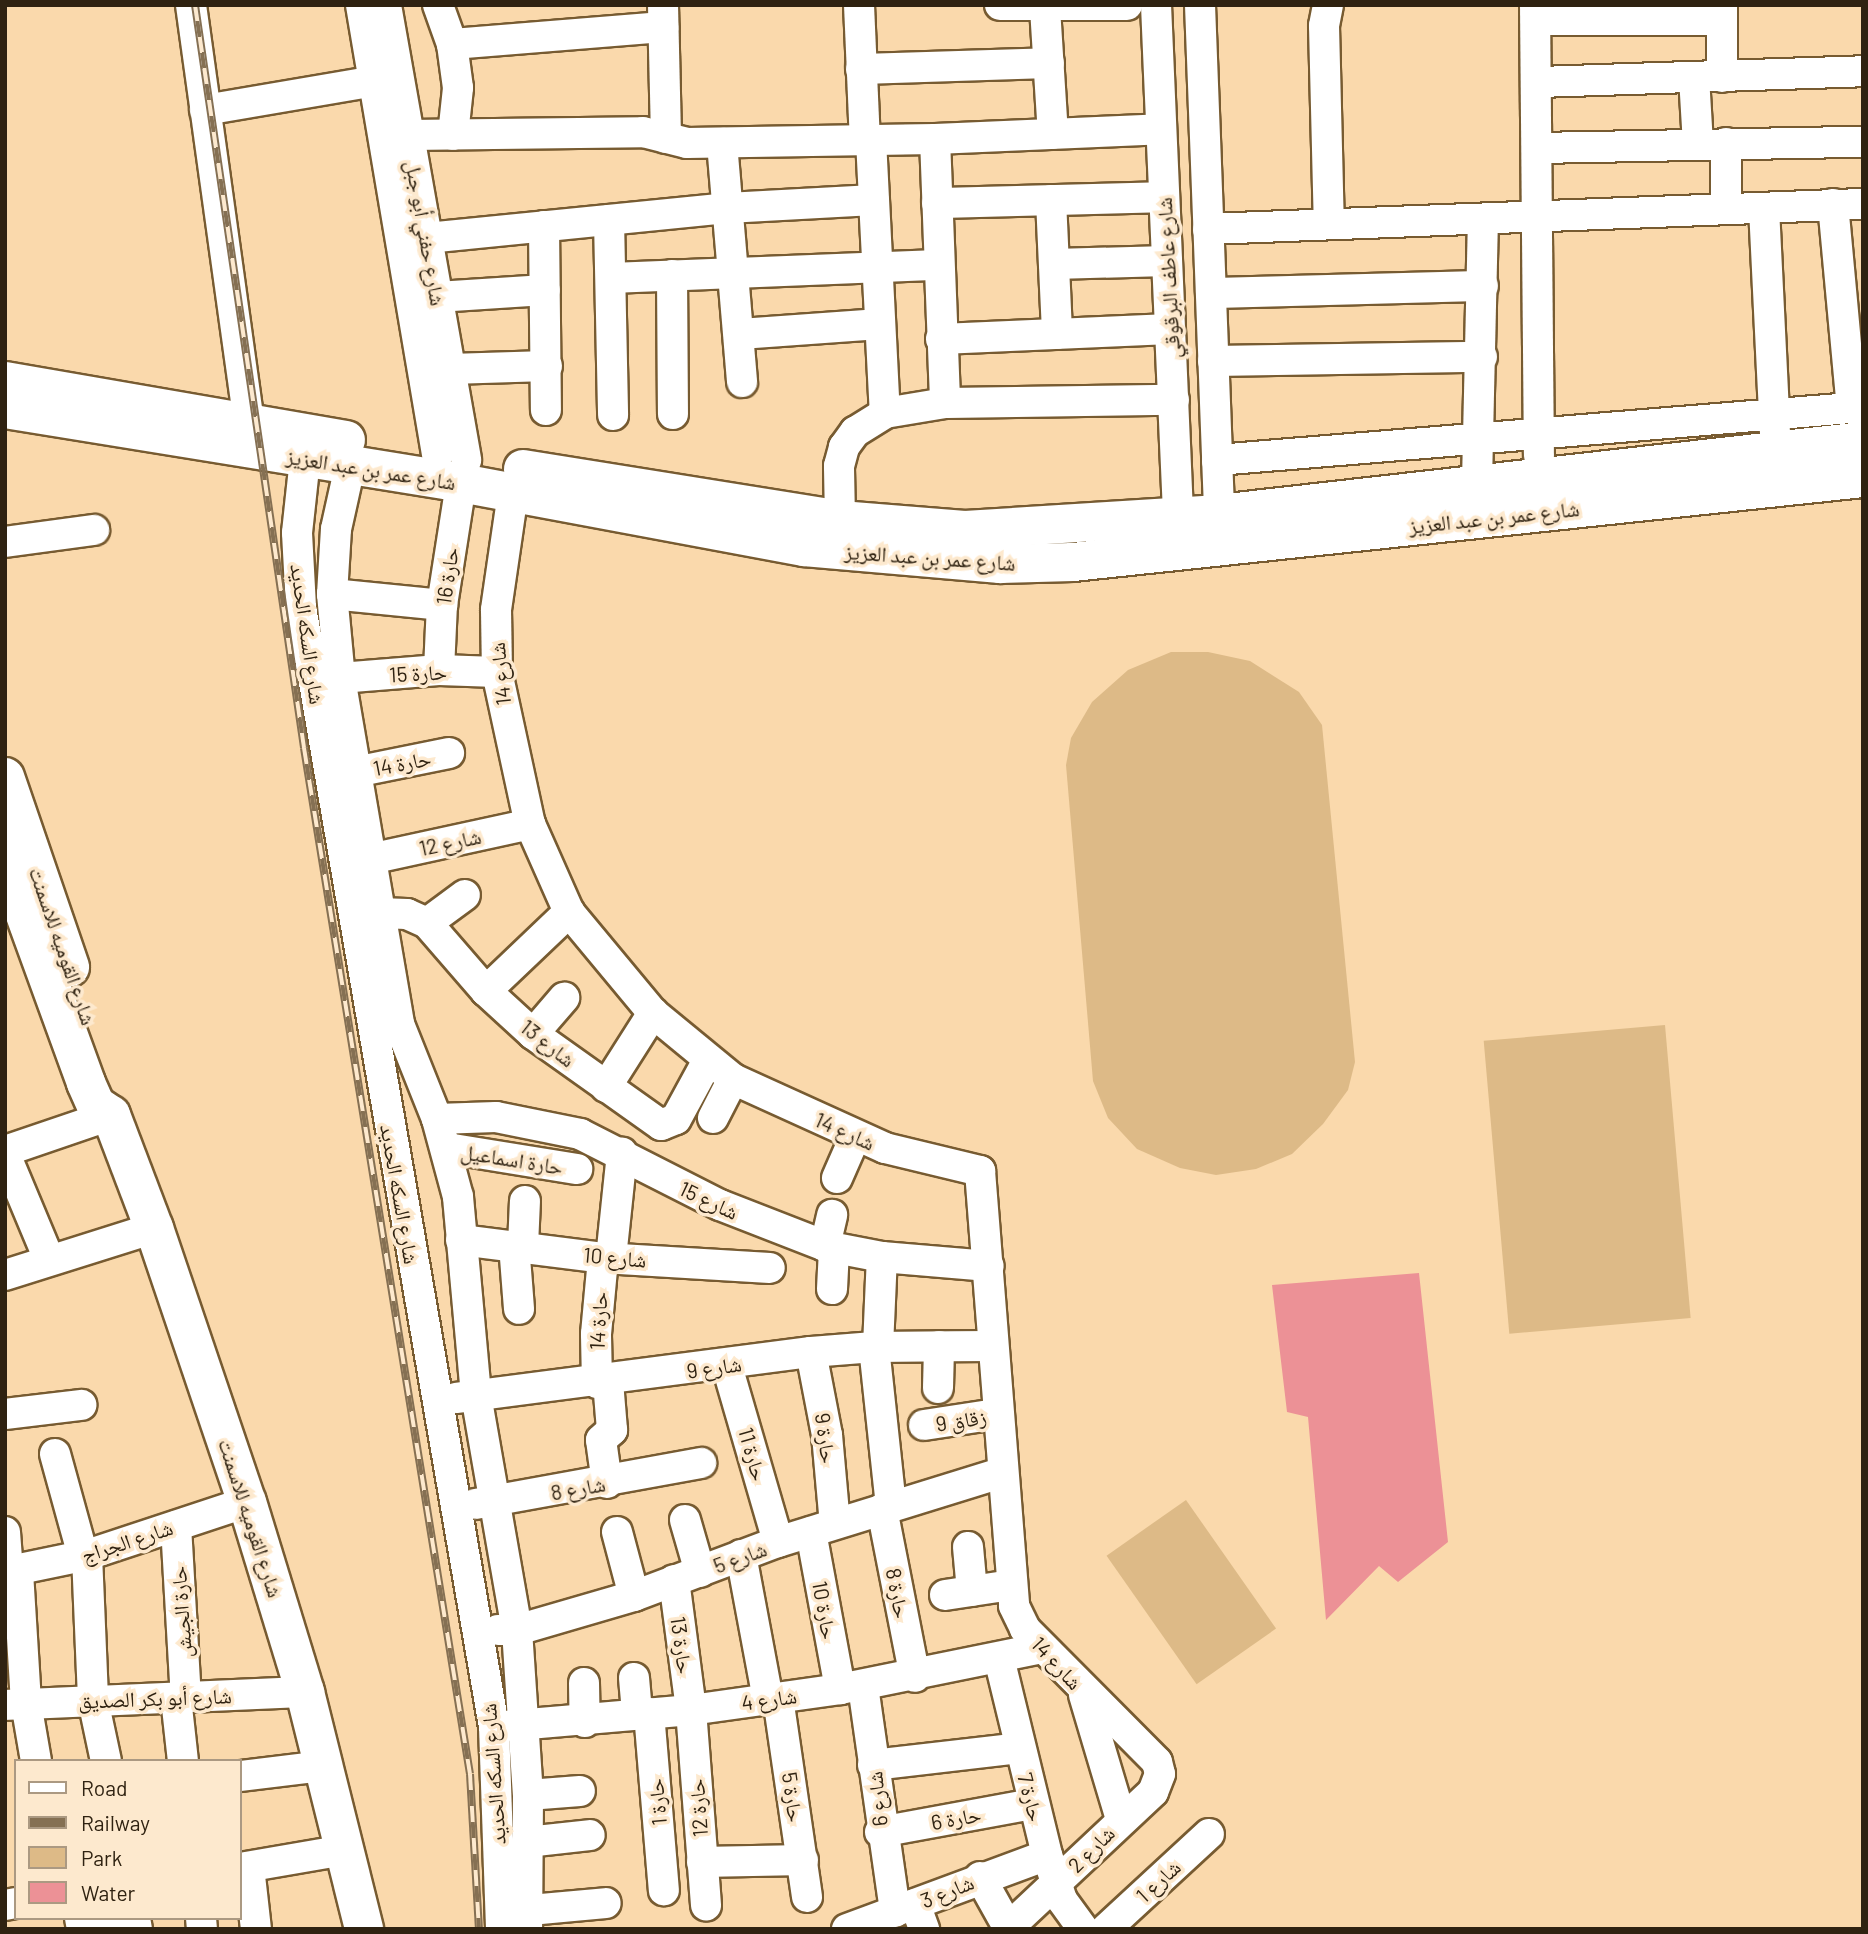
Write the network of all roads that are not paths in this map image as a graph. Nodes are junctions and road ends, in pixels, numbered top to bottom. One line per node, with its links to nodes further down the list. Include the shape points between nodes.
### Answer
1 (191, 5): 22 (street)
2 (361, 5): 20 (street, شارع حفني أبو جبل)
3 (386, 5): 25 (street, شارع حفني أبو جبل)
4 (438, 5): 15 (street)
5 (859, 5): 17 (street)
6 (1003, 5): 11 (street)
7 (1126, 5): 11 (street)
8 (1156, 5): 23 (street, شارع عاطف البرقوقي)
9 (1200, 5): 48 (street, شارع عاطف البرقوقي)
10 (1328, 5): 46 (street, via 1324,26)
11 (1045, 8): 16 (street)
12 (1536, 13): 13 (street); 21 (street)
13 (1722, 13): 19 (street)
14 (663, 16): 15 (street); 27 (street)
15 (452, 44): 26 (street, via 458,88)
16 (1049, 63): 17 (street); 24 (street)
17 (861, 69): 29 (street)
18 (1863, 71): 19 (street)
19 (1708, 77): 21 (street); 32 (street)
20 (374, 81): 22 (street); 87 (street, شارع حفني أبو جبل)
21 (1539, 82): 33 (street)
22 (205, 110): 80 (street)
23 (1161, 129): 24 (street); 34 (street, شارع عاطف البرقوقي)
24 (1053, 134): 28 (street)
25 (409, 135): 26 (street); 49 (street, شارع حفني أبو جبل)
26 (453, 135): 27 (street, via 643,132)
27 (666, 138): 30 (street)
28 (935, 139): 29 (street); 37 (street)
29 (868, 141): 30 (street); 35 (street)
30 (722, 142): 40 (street)
31 (1863, 142): 32 (street)
32 (1712, 143): 33 (street); 42 (street)
33 (1537, 148): 43 (street)
34 (1164, 197): 36 (street); 50 (street, شارع عاطف البرقوقي)
35 (874, 200): 40 (street); 52 (street)
36 (1051, 200): 37 (street); 51 (street)
37 (937, 203): 53 (street)
38 (1833, 204): 39 (street); 41 (street); 79 (street)
39 (1863, 204)
40 (727, 208): 45 (street); 54 (street)
41 (1764, 208): 42 (street); 81 (street)
42 (1726, 209): 43 (street)
43 (1539, 216): 44 (street); 82 (street)
44 (1483, 219): 46 (street); 57 (street)
45 (609, 220): 47 (street); 56 (street)
46 (1329, 224): 48 (street)
47 (544, 226): 49 (street); 58 (street)
48 (1208, 229): 59 (street, شارع عاطف البرقوقي)
49 (426, 238): 60 (street, شارع حفني أبو جبل)
50 (1167, 261): 51 (street); 62 (street, شارع عاطف البرقوقي)
51 (1054, 264): 64 (street)
52 (877, 265): 53 (street); 54 (street); 61 (street)
53 (938, 265): 65 (street)
54 (733, 273): 55 (street); 63 (street)
55 (672, 275): 56 (street); 77 (street)
56 (611, 278): 78 (street)
57 (1483, 286): 59 (street); 66 (street)
58 (545, 290): 60 (street); 68 (street)
59 (1210, 293): 67 (street, شارع عاطف البرقوقي)
60 (437, 297): 69 (street, شارع حفني أبو جبل)
61 (880, 324): 63 (street); 76 (street)
62 (1170, 330): 64 (street); 72 (street, شارع عاطف البرقوقي)
63 (740, 334): 71 (street)
64 (1057, 334): 65 (street)
65 (942, 339): 73 (street)
66 (1482, 357): 67 (street); 83 (street)
67 (1213, 361): 85 (street, شارع عاطف البرقوقي)
68 (547, 366): 69 (street); 75 (street)
69 (450, 369): 87 (street, شارع حفني أبو جبل)
70 (5, 381): 80 (main road, شارع عمر بن عبد العزيز)
71 (742, 382)
72 (1174, 400): 73 (street); 95 (street, شارع عاطف البرقوقي)
73 (945, 403): 76 (street)
74 (5, 409): 80 (main road, شارع عمر بن عبد العزيز)
75 (546, 410)
76 (885, 413): 92 (street, via 855,432 844,447 839,466)
77 (673, 414)
78 (613, 415)
79 (1859, 419): 81 (main road, شارع عمر بن عبد العزيز)
80 (225, 428): 84 (main road, شارع عمر بن عبد العزيز); 87 (main road, شارع عمر بن عبد العزيز)
81 (1774, 434): 82 (street); 88 (main road, شارع عمر بن عبد العزيز)
82 (1538, 438): 83 (street); 88 (street)
83 (1479, 442): 85 (street); 90 (street)
84 (305, 459): 86 (main road, شارع عمر بن عبد العزيز); 152 (street, شارع السكه الحديد, via 297,533 301,607)
85 (1217, 460): 94 (street, شارع عاطف البرقوقي)
86 (350, 466): 87 (main road, شارع عمر بن عبد العزيز); 97 (street, شارع السكه الحديد, via 336,529)
87 (455, 466): 91 (main road, شارع عمر بن عبد العزيز); 92 (main road, شارع عمر بن عبد العزيز); 98 (street, حارة 16)
88 (1539, 476): 90 (main road, شارع عمر بن عبد العزيز)
89 (1863, 478): 94 (main road, شارع عمر بن عبد العزيز)
90 (1477, 482): 94 (main road, شارع عمر بن عبد العزيز)
91 (513, 493): 95 (main road, شارع عمر بن عبد العزيز, via 804,547 921,560 1073,562); 100 (street, شارع 14, via 496,610)
92 (839, 520): 95 (main road, شارع عمر بن عبد العزيز, via 965,530)
93 (94, 530): 96 (street)
94 (1220, 530): 95 (main road, شارع عمر بن عبد العزيز)
95 (1179, 534)
96 (5, 542)
97 (332, 594): 98 (street); 101 (street, شارع السكه الحديد)
98 (442, 605): 99 (street, حارة 16)
99 (439, 670): 100 (street, حارة 15); 101 (street, حارة 15)
100 (497, 672): 105 (street, شارع 14)
101 (340, 678): 103 (street, شارع السكه الحديد)
102 (450, 753): 103 (street, حارة 14)
103 (355, 772): 106 (street, شارع السكه الحديد)
104 (5, 777): 109 (main road, شارع القوميه للاسمنت)
105 (530, 824): 106 (street, شارع 12); 110 (street, شارع 14)
106 (370, 859): 111 (street, شارع السكه الحديد)
107 (5, 860): 109 (main road, شارع القوميه للاسمنت)
108 (465, 895): 112 (street)
109 (35, 904): 120 (main road, شارع القوميه للاسمنت, via 113,1092)
110 (569, 912): 113 (street); 115 (street, شارع 14)
111 (379, 913): 112 (street, via 407,914); 122 (street, شارع السكه الحديد, via 399,1024)
112 (427, 923): 113 (street, شارع 13)
113 (486, 991): 116 (street, شارع 13)
114 (564, 998): 116 (street)
115 (653, 1013): 117 (street, شارع 14); 119 (street)
116 (533, 1034): 119 (street, شارع 13)
117 (707, 1062): 118 (street, شارع 14); 119 (street, شارع 13, via 670,1124 653,1121)
118 (733, 1079): 121 (street); 123 (street, شارع 14)
119 (606, 1087)
120 (111, 1115): 125 (street); 132 (main road, شارع القوميه للاسمنت)
121 (713, 1118)
122 (437, 1119): 124 (street, شارع السكه الحديد); 126 (street, شارع 15, via 496,1117 540,1124 580,1134)
123 (855, 1137): 128 (street); 139 (street, شارع 14, via 897,1164 980,1171)
124 (447, 1148): 127 (street, حارة اسماعيل); 133 (street, شارع السكه الحديد)
125 (5, 1153): 129 (street)
126 (622, 1153): 135 (street, شارع 15, via 720,1205); 137 (street, حارة 14)
127 (577, 1169)
128 (836, 1178)
129 (14, 1198): 138 (street)
130 (525, 1201): 134 (street)
131 (832, 1215): 135 (street)
132 (154, 1228): 138 (street); 161 (main road, شارع القوميه للاسمنت)
133 (461, 1240): 134 (street, شارع 10); 151 (street, شارع السكه الحديد)
134 (518, 1246): 137 (street, شارع 10); 143 (street)
135 (830, 1247): 136 (street, شارع 15); 142 (street)
136 (882, 1257): 139 (street, شارع 15); 146 (street)
137 (607, 1258): 140 (street, شارع 10); 149 (street, حارة 14, via 596,1334)
138 (49, 1259): 141 (street)
139 (989, 1266): 145 (street, شارع 14)
140 (769, 1268)
141 (5, 1275)
142 (832, 1289)
143 (519, 1309)
144 (939, 1346): 145 (street, شارع 9); 146 (street, شارع 9); 150 (street)
145 (993, 1346): 155 (street, شارع 14)
146 (876, 1347): 147 (street, شارع 9); 164 (street)
147 (811, 1352): 148 (street, شارع 9); 167 (street, حارة 9, via 827,1436)
148 (727, 1366): 149 (street, شارع 9); 170 (street, حارة 11)
149 (603, 1382): 151 (street, شارع 9); 160 (street, حارة 14, via 612,1430 601,1440)
150 (938, 1388)
151 (476, 1395): 152 (street, شارع 9); 162 (street, شارع السكه الحديد)
152 (435, 1400): 163 (street, شارع السكه الحديد)
153 (82, 1405): 154 (street)
154 (5, 1414)
155 (998, 1414): 156 (street, زقاق 9); 159 (street, شارع 14)
156 (924, 1425)
157 (55, 1454): 173 (street)
158 (701, 1463): 160 (street, شارع 8)
159 (1001, 1474): 164 (street, شارع 5); 176 (street, شارع 14)
160 (607, 1483): 162 (street, شارع 8)
161 (247, 1502): 166 (street, شارع الجراج); 187 (main road, شارع القوميه للاسمنت)
162 (494, 1503): 163 (street, شارع 8); 178 (street, شارع السكه الحديد)
163 (454, 1506): 179 (street, شارع السكه الحديد)
164 (886, 1507): 167 (street, شارع 5); 182 (street, حارة 8)
165 (685, 1520): 175 (street, حارة 13)
166 (176, 1526): 173 (street, شارع الجراج); 188 (street, حارة الجيش)
167 (823, 1528): 170 (street, شارع 5); 185 (street, حارة 10)
168 (5, 1532): 174 (street)
169 (617, 1532): 177 (street)
170 (778, 1542): 172 (street, شارع 5)
171 (968, 1547): 176 (street, via 958,1593)
172 (741, 1555): 175 (street, شارع 5); 189 (street)
173 (85, 1556): 174 (street, شارع الجراج); 190 (street)
174 (10, 1572): 191 (street)
175 (687, 1576): 177 (street, شارع 5); 192 (street, حارة 13)
176 (1012, 1585): 180 (street, شارع 14, via 1019,1620)
177 (634, 1596): 178 (street, شارع 5)
178 (517, 1630): 179 (street, شارع 5); 195 (street, شارع السكه الحديد)
179 (477, 1631): 196 (street, شارع السكه الحديد)
180 (1042, 1648): 181 (street, شارع 4); 186 (street, شارع 14)
181 (999, 1658): 182 (street, شارع 4); 197 (street, حارة 7)
182 (915, 1677): 185 (street, شارع 4)
183 (634, 1678): 193 (street, حارة 1)
184 (584, 1683): 194 (street)
185 (851, 1688): 189 (street, شارع 4); 202 (street, شارع 6)
186 (1083, 1691): 201 (street, شارع 14); 208 (street)
187 (305, 1692): 188 (street, شارع أبو بكر الصديق); 203 (main road, شارع القوميه للاسمنت)
188 (181, 1698): 190 (street, شارع أبو بكر الصديق); 200 (street, حارة الجيش)
189 (773, 1699): 192 (street, شارع 4); 215 (street, حارة 5)
190 (93, 1700): 191 (street, شارع أبو بكر الصديق); 199 (street)
191 (16, 1704): 198 (street)
192 (691, 1710): 193 (street, شارع 4); 216 (street, حارة 12)
193 (643, 1714): 194 (street, شارع 4); 220 (street, حارة 1)
194 (585, 1722): 195 (street, شارع 4)
195 (526, 1725): 196 (street, شارع 4); 206 (street, شارع السكه الحديد)
196 (494, 1727): 225 (street, شارع السكه الحديد)
197 (1019, 1748): 202 (street); 207 (street, حارة 7)
198 (35, 1759)
199 (106, 1759)
200 (183, 1759)
201 (1157, 1762): 208 (street, شارع 2, via 1159,1782)
202 (873, 1765): 209 (street, شارع 6)
203 (323, 1766): 204 (street); 213 (main road, شارع القوميه للاسمنت)
204 (242, 1776)
205 (580, 1791): 206 (street)
206 (528, 1795): 212 (street, شارع السكه الحديد)
207 (1032, 1804): 209 (street, حارة 6); 214 (street, حارة 7)
208 (1121, 1819): 219 (street, شارع 2)
209 (880, 1832): 224 (street, شارع 6)
210 (1209, 1834): 231 (street, شارع 1)
211 (590, 1835): 212 (street)
212 (527, 1842): 225 (street, شارع السكه الحديد)
213 (344, 1850): 217 (street); 228 (main road, شارع القوميه للاسمنت)
214 (1047, 1854): 218 (street, شارع 3); 219 (street, حارة 7)
215 (803, 1860): 216 (street); 221 (street, حارة 5)
216 (702, 1862): 223 (street, حارة 12)
217 (244, 1868): 227 (street)
218 (980, 1877): 224 (street, شارع 3); 226 (street)
219 (1057, 1884): 226 (street, شارع 2); 230 (street, حارة 7, via 1062,1900)
220 (664, 1890)
221 (807, 1897)
222 (606, 1903): 225 (street)
223 (706, 1905)
224 (911, 1915): 229 (street, شارع 3)
225 (514, 1920)
226 (1007, 1928)
227 (256, 1929)
228 (364, 1929)
229 (847, 1929)
230 (1083, 1929)
231 (1106, 1929)

